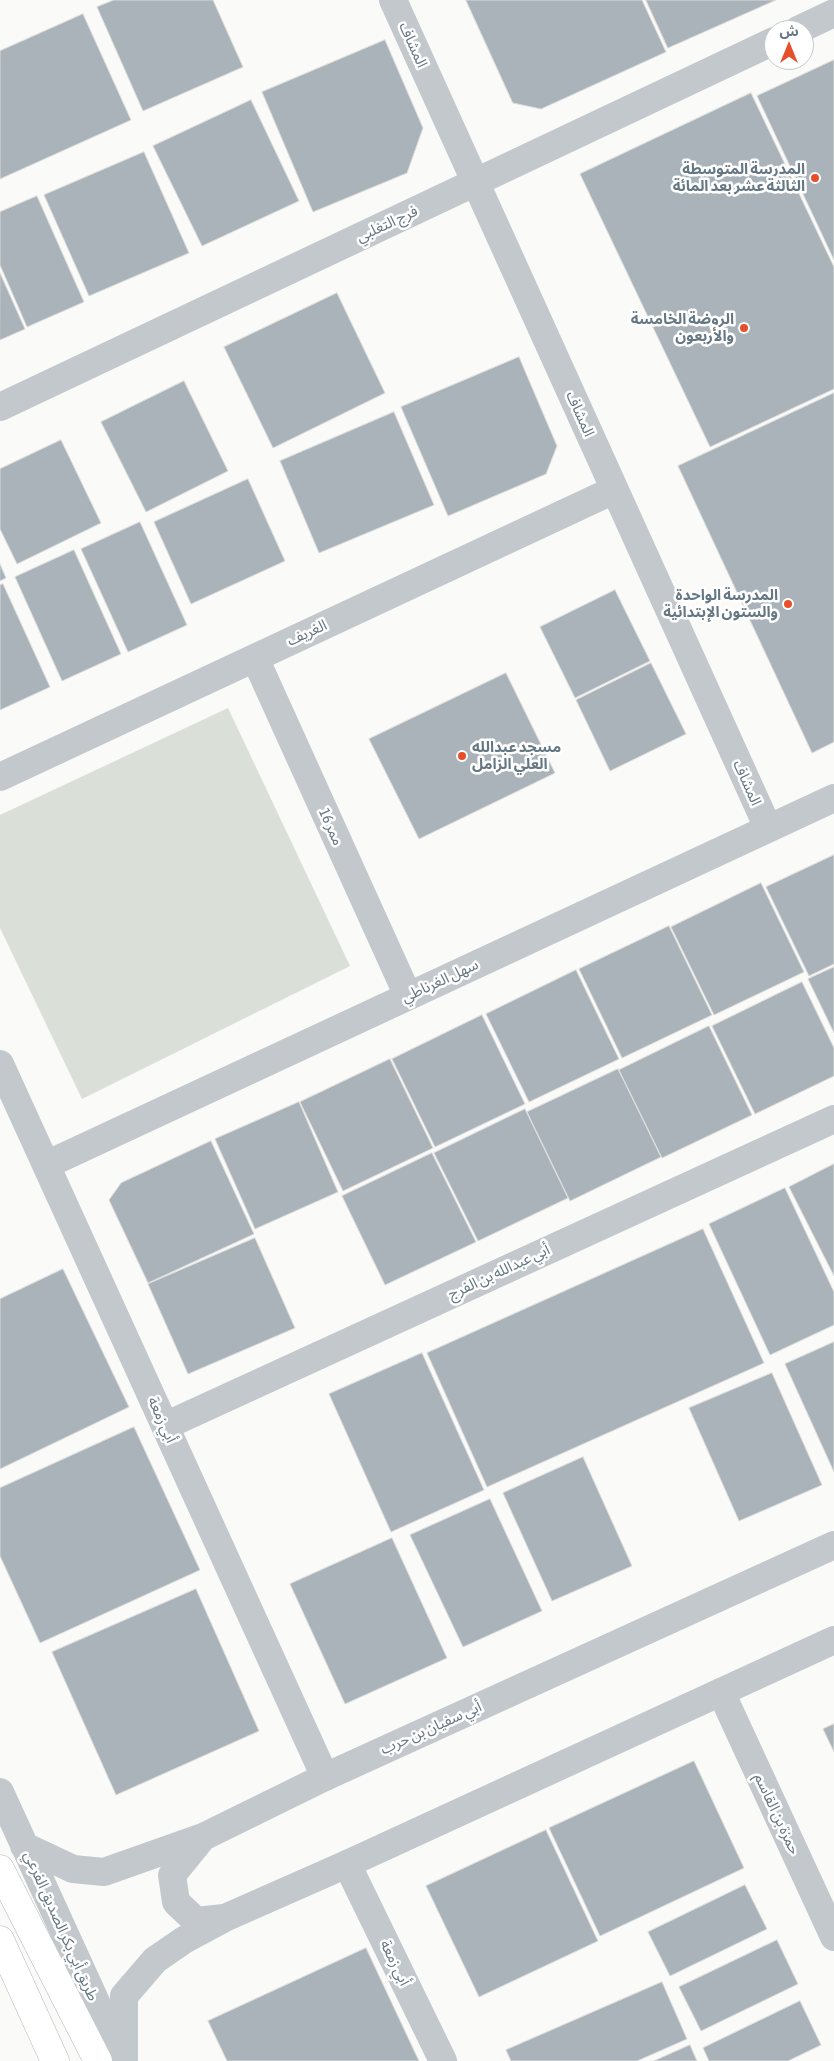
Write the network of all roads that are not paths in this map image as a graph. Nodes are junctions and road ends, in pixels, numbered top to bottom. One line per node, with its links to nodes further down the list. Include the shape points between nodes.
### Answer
1 (393, 0): 5 (street, المشاف)
2 (834, 13): 3 (street)
3 (814, 22)
4 (764, 47): 5 (street, فرج التغلبي)
5 (476, 183): 6 (street, فرج التغلبي); 7 (street, المشاف)
6 (0, 407)
7 (614, 490): 8 (street, الغريف); 11 (street, المشاف)
8 (254, 658): 9 (street, الغريف); 12 (street, ممر 16)
9 (0, 777)
10 (834, 798): 11 (street, سهل الغرناطي)
11 (768, 828): 12 (street, سهل الغرناطي)
12 (408, 996): 15 (street, سهل الغرناطي)
13 (1, 1070): 15 (street, أبي زمعة)
14 (834, 1119): 16 (street, أبي عبدالله بن الفرج)
15 (46, 1165): 16 (street, أبي زمعة)
16 (165, 1426): 20 (street, أبي زمعة)
17 (834, 1545): 20 (street, أبي سفيان بن حرب)
18 (834, 1640): 19 (street)
19 (721, 1692): 24 (street); 27 (street, حمزة بن القاسم)
20 (325, 1777): 22 (street, أبي سفيان بن حرب)
21 (0, 1792): 23 (street, طريق أبي بكر الصديق الفرعي)
22 (203, 1838): 23 (street, أبي سفيان بن حرب, via 104,1872 73,1869); 26 (street, via 172,1874 176,1902 196,1921)
23 (24, 1846): 31 (street, طريق أبي بكر الصديق الفرعي)
24 (347, 1864): 26 (street); 32 (street, أبي زمعة)
25 (0, 1869): 30 (main road)
26 (227, 1917): 31 (street, via 155,1960 124,1996)
27 (834, 1937)
28 (0, 1940): 29 (main road)
29 (55, 2061)
30 (98, 2061)
31 (122, 2061)
32 (443, 2061)

